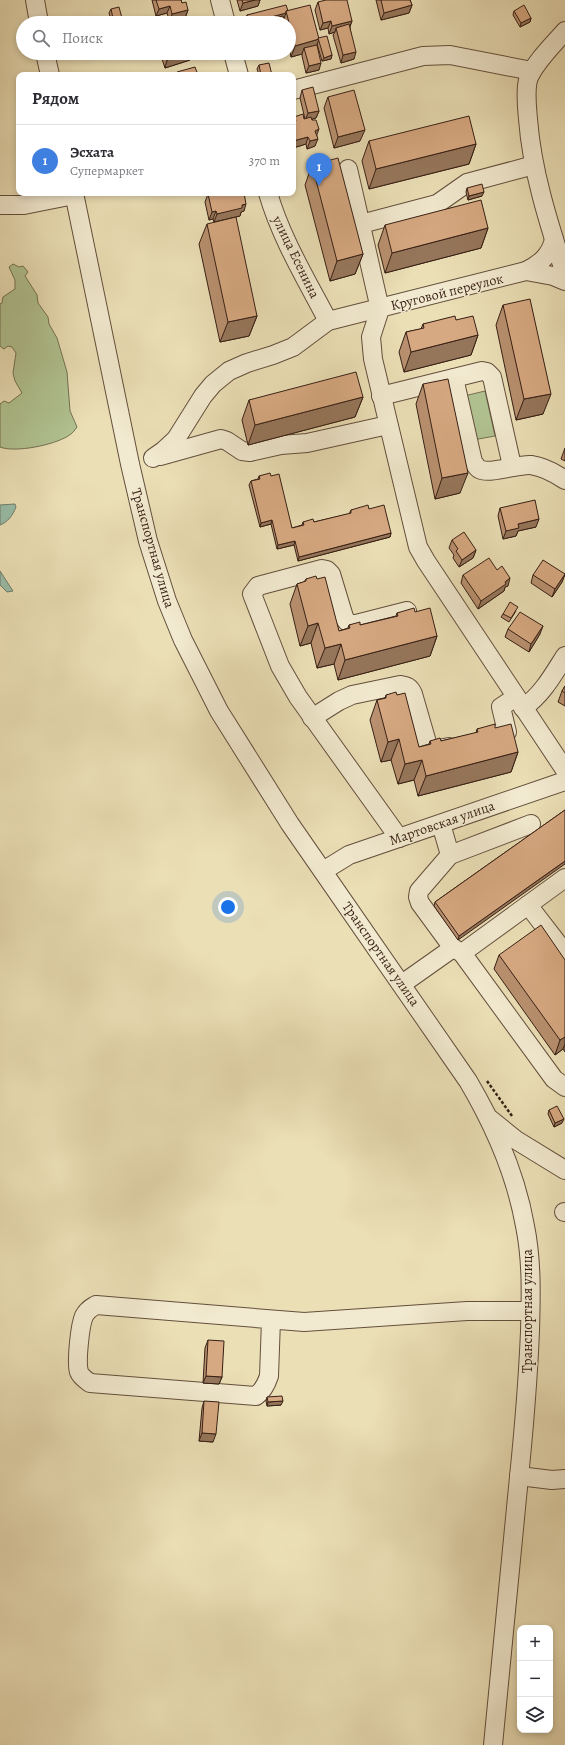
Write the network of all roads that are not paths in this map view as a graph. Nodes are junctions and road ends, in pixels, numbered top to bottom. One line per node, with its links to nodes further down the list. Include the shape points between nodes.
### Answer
1 (35, 0): 3 (street)
2 (220, 0): 4 (street)
3 (38, 16)
4 (224, 16)
5 (565, 31): 8 (street)
6 (47, 60): 9 (street)
7 (235, 60): 10 (street)
8 (532, 70): 11 (street, via 450,55 424,56); 12 (street, via 526,92)
9 (49, 72)
10 (238, 72)
11 (296, 89)
12 (534, 165): 18 (street, via 467,183 437,204); 19 (street)
13 (348, 170): 18 (street)
14 (65, 196): 17 (street, via 24,205)
15 (74, 196): 29 (street, Транспортная улица)
16 (269, 196): 24 (street, улица Есенина, via 285,238)
17 (0, 205)
18 (361, 224): 23 (street)
19 (554, 239): 20 (street, via 552,248 544,259); 21 (street)
20 (526, 271): 22 (street, Круговой переулок); 23 (street, Круговой переулок)
21 (565, 274)
22 (565, 281)
23 (380, 309): 24 (street, Круговой переулок); 26 (street, via 371,337 371,346)
24 (328, 321): 28 (street, via 293,347 229,371 203,396 176,439)
25 (454, 378): 26 (street); 30 (street, via 473,462 478,469 485,471); 30 (street, via 482,371 492,377)
26 (381, 396): 27 (street)
27 (388, 425): 28 (street, via 308,443 281,445 250,452 242,451 221,439); 34 (street, via 418,547)
28 (153, 458): 29 (street)
29 (130, 464): 42 (street, Транспортная улица, via 148,541 167,601 183,640 223,718)
30 (512, 466): 31 (street, via 541,467)
31 (565, 480)
32 (407, 612): 35 (street, via 356,624 346,622 331,574 328,570 322,569 254,589 252,598 280,666)
33 (565, 656): 34 (street, via 536,698)
34 (520, 702): 35 (street, via 501,706 507,732 438,750 428,746 413,694 405,686 352,695); 36 (street)
35 (312, 718): 40 (street)
36 (565, 770)
37 (565, 781): 38 (street, Мартовская улица)
38 (441, 824): 40 (street, Мартовская улица); 41 (street)
39 (531, 824): 41 (street)
40 (399, 838): 42 (street, Мартовская улица, via 343,858)
41 (450, 855): 45 (street, via 420,891 418,897)
42 (323, 871): 47 (street, Транспортная улица)
43 (565, 878): 44 (street)
44 (528, 905): 45 (street); 46 (street)
45 (457, 950): 47 (street); 48 (street, via 554,1079)
46 (565, 953)
47 (402, 984): 49 (street, Транспортная улица, via 457,1063)
48 (565, 1087)
49 (488, 1117): 50 (street); 52 (street, Транспортная улица)
50 (537, 1153): 51 (street); 52 (street, via 528,1153 518,1160 514,1166)
51 (565, 1170)
52 (513, 1179): 53 (street, Транспортная улица, via 528,1242)
53 (530, 1311): 54 (street, via 467,1311 304,1322); 55 (street, Транспортная улица, via 534,1361)
54 (271, 1320): 54 (street, via 96,1305 85,1314 82,1322 79,1373 90,1383 256,1396 262,1392 269,1376)
55 (519, 1476): 56 (street); 57 (street, Транспортная улица)
56 (565, 1479)
57 (493, 1745)

